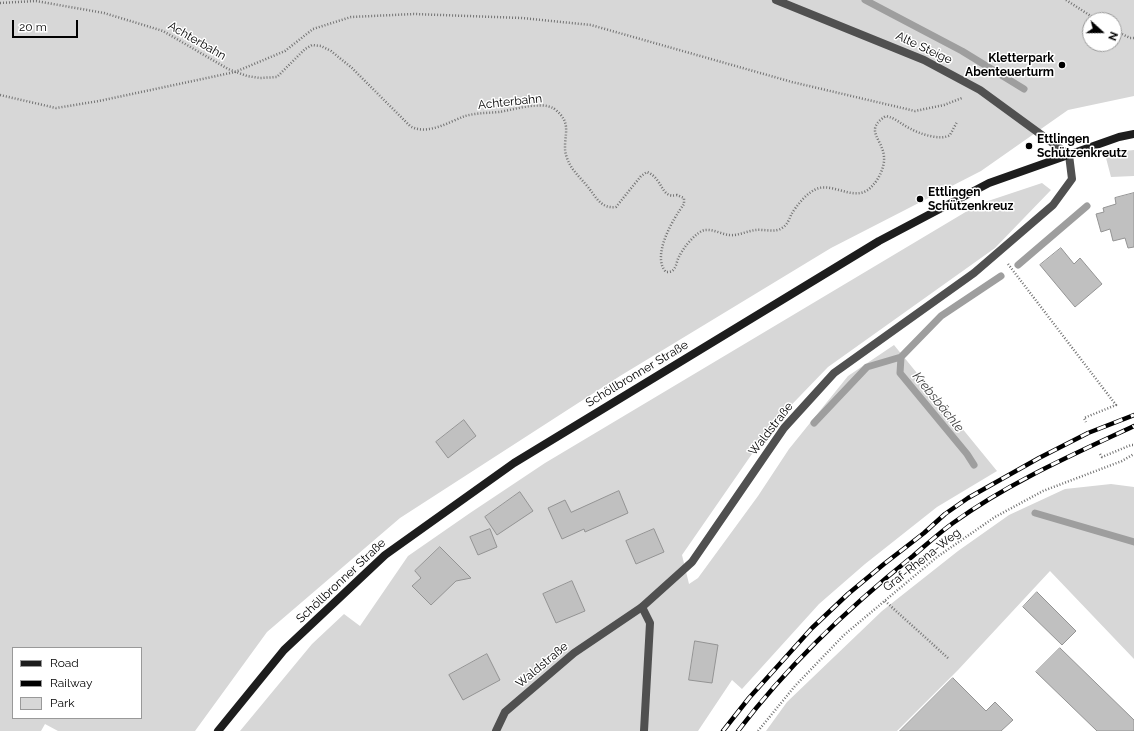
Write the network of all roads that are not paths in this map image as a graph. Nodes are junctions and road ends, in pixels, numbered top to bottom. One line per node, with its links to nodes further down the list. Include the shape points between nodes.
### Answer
1 (776, 0): 3 (street, Alte Steige, via 924,60 980,90)
2 (1134, 134): 3 (main road, Schöllbronner Straße)
3 (1069, 155): 4 (street, Waldstraße, via 1072,179 1054,205 974,273 834,374 784,428 692,562); 5 (main road, Schöllbronner Straße, via 989,183 879,241 514,463 385,555 284,650)
4 (642, 608): 6 (street, Waldstraße, via 574,653 504,712); 7 (street, via 650,623)
5 (218, 731)
6 (496, 731)
7 (644, 731)

